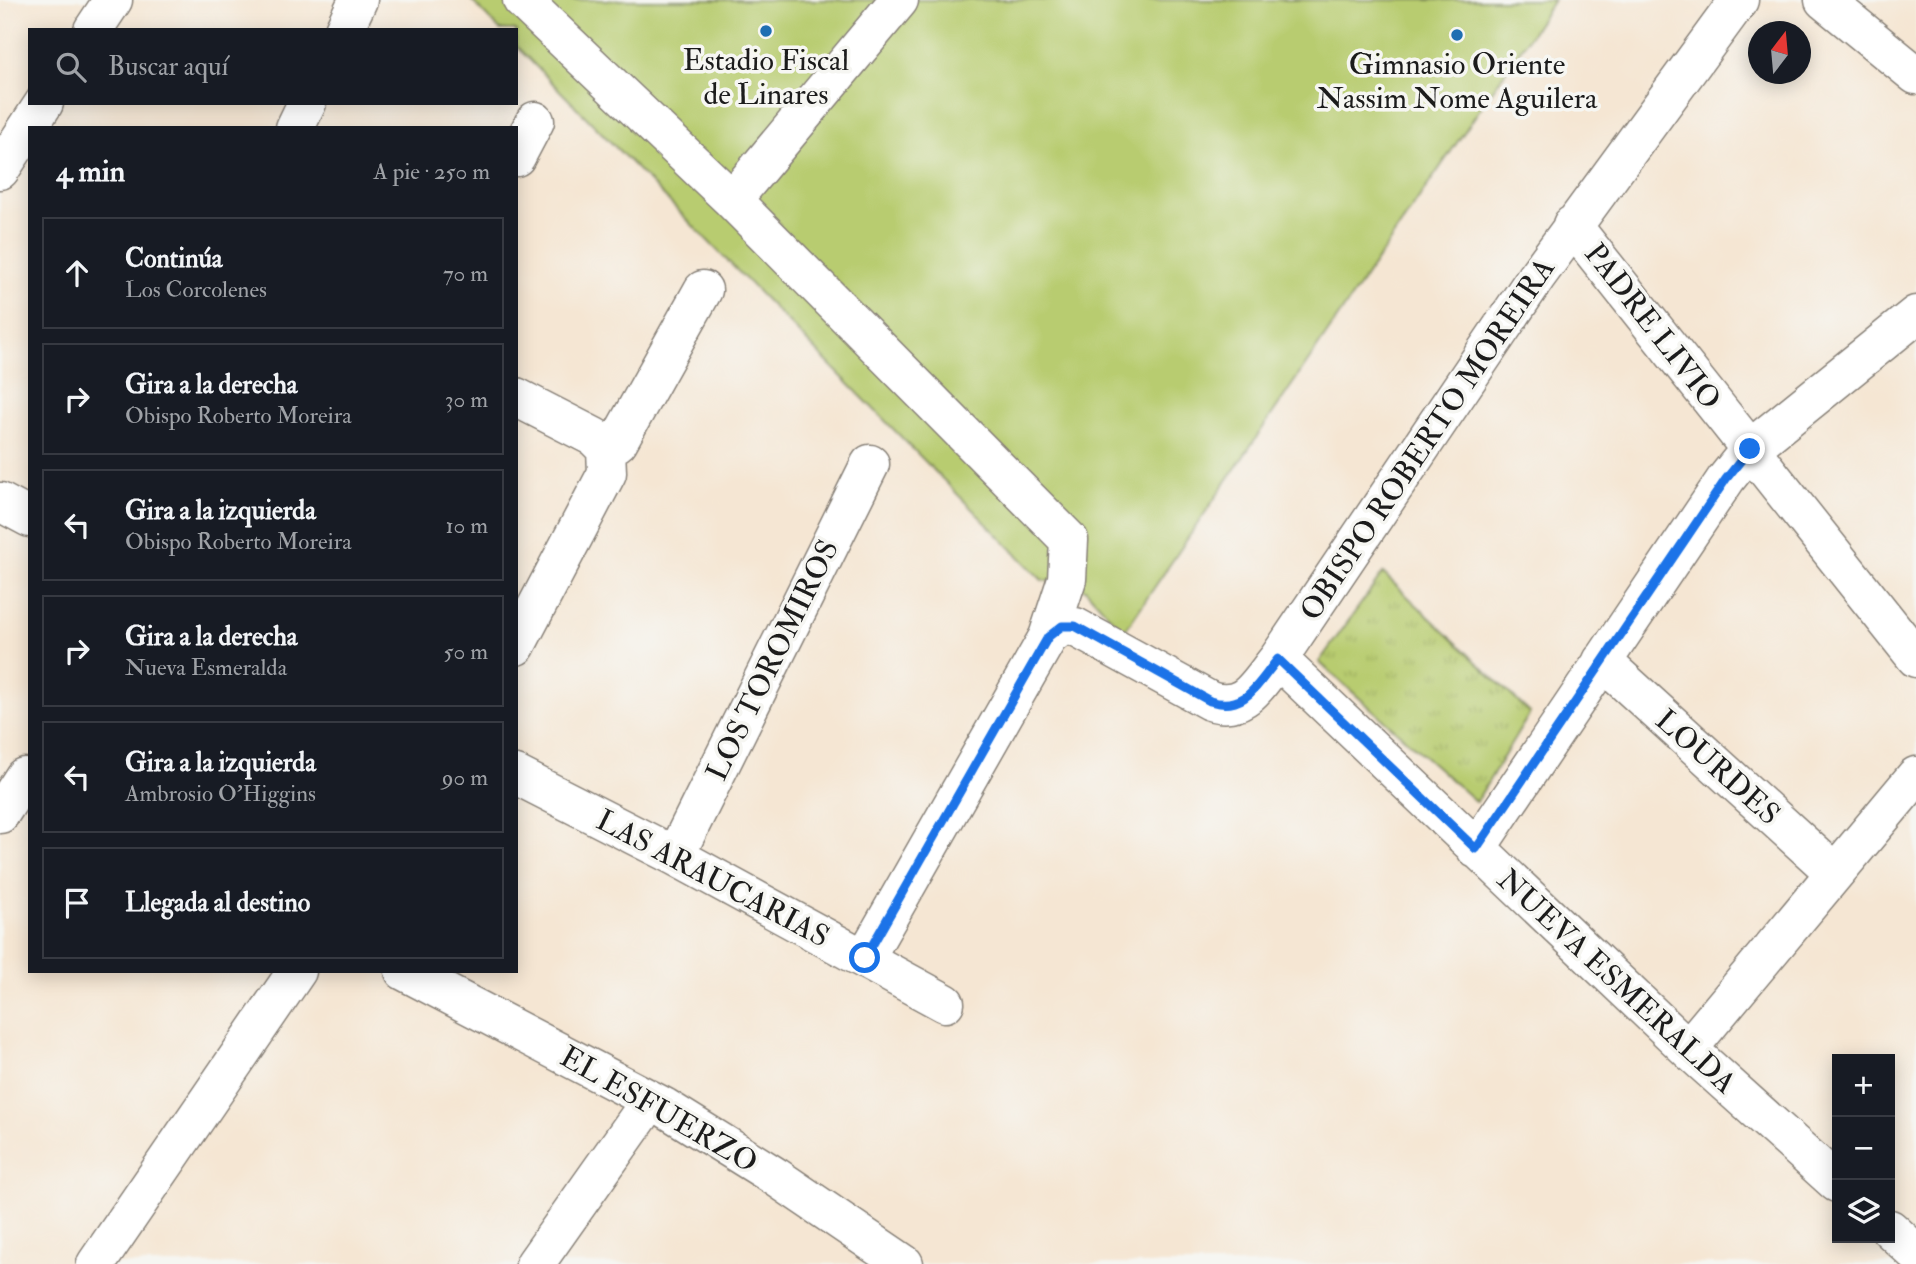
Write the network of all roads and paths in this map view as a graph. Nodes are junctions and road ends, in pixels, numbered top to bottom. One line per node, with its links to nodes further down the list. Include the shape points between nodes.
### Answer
1 (113, 0): 7 (street)
2 (358, 0): 8 (street)
3 (522, 0): 16 (street)
4 (900, 0): 16 (street)
5 (1739, 0): 17 (street, OBISPO ROBERTO MOREIRA)
6 (1824, 0): 9 (street)
7 (94, 28)
8 (345, 28)
9 (1916, 75)
10 (43, 105): 14 (street)
11 (306, 105): 13 (street)
12 (535, 121): 15 (street)
13 (296, 126)
14 (12, 147)
15 (518, 153)
16 (732, 200): 26 (street, via 1069,540 1067,579)
17 (1572, 225): 22 (street, PADRE LIVIO); 28 (street, OBISPO ROBERTO MOREIRA)
18 (703, 290): 21 (street, via 618,442)
19 (1916, 315): 22 (street)
20 (518, 398): 21 (street, via 594,437)
21 (606, 449): 27 (street, via 607,473)
22 (1750, 449): 29 (street, PADRE LIVIO); 30 (street)
23 (870, 464): 36 (street, LOS TOROMIROS)
24 (0, 502): 25 (street)
25 (28, 517)
26 (1048, 637): 28 (street, OBISPO ROBERTO MOREIRA, via 1062,626 1075,626 1227,706 1241,702); 38 (street)
27 (518, 642)
28 (1278, 659): 35 (street, NUEVA ESMERALDA)
29 (1916, 659)
30 (1602, 661): 35 (street); 37 (street, LOURDES)
31 (18, 774): 34 (street)
32 (518, 776): 36 (street, LAS ARAUCARIAS)
33 (1916, 776): 37 (street)
34 (0, 814)
35 (1476, 849): 42 (street, NUEVA ESMERALDA)
36 (675, 856): 38 (street, LAS ARAUCARIAS)
37 (1834, 872): 42 (street)
38 (865, 958): 41 (street, LAS ARAUCARIAS)
39 (296, 973): 45 (street)
40 (408, 973): 43 (street, EL ESFUERZO)
41 (945, 1003)
42 (1688, 1049): 44 (street, NUEVA ESMERALDA)
43 (652, 1100): 46 (street); 47 (street, EL ESFUERZO)
44 (1834, 1180)
45 (96, 1264)
46 (535, 1264)
47 (904, 1264)

